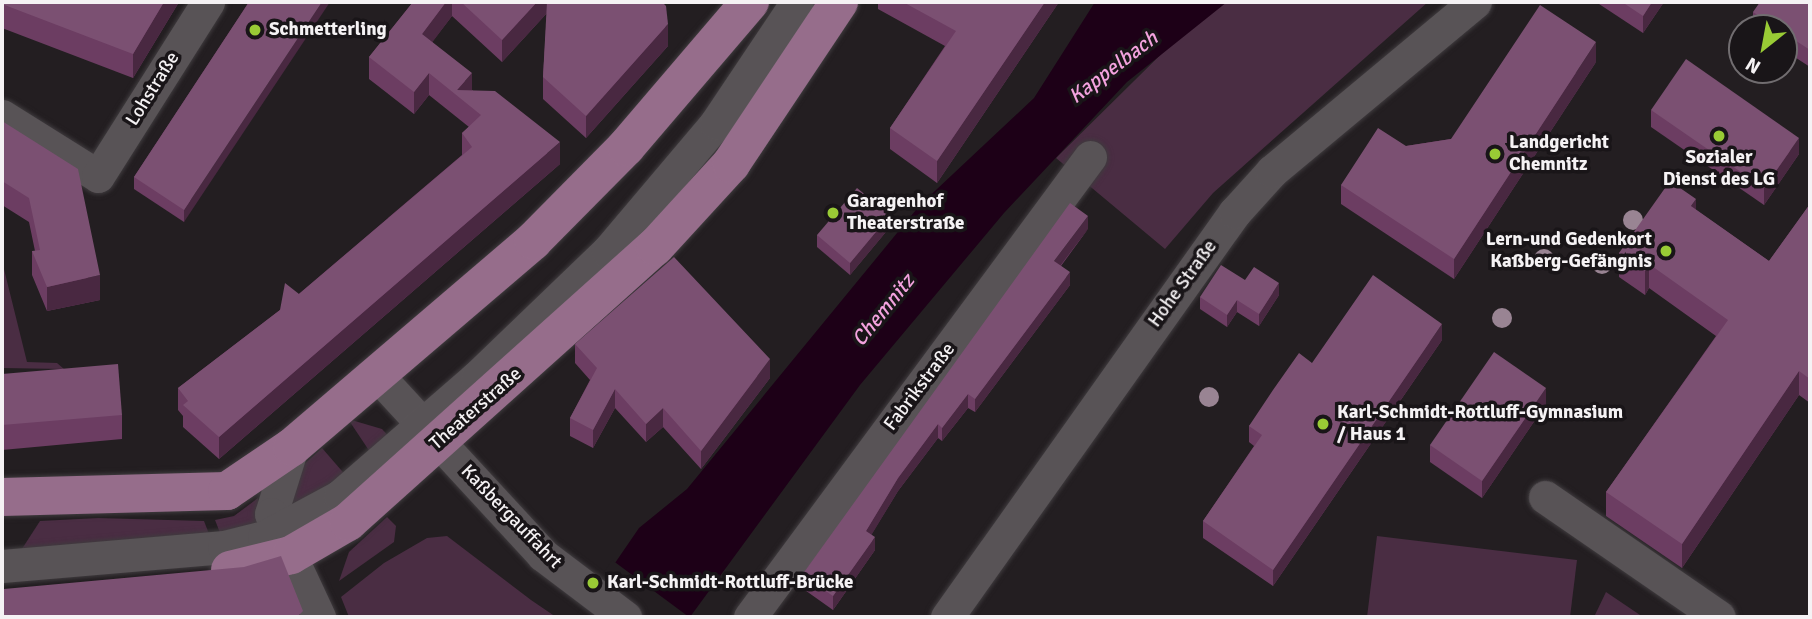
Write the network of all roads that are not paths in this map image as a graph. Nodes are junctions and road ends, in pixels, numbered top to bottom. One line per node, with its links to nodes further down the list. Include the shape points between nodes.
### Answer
1 (208, 2): 5 (street, Lohstraße, via 98,176)
2 (750, 2): 7 (main road, via 626,147 552,222)
3 (1475, 2): 18 (street, Hohe Straße, via 1272,171 1235,212)
4 (817, 6): 8 (main road, Theaterstraße, via 786,89 688,213)
5 (2, 116)
6 (1090, 157): 17 (street, Fabrikstraße)
7 (378, 376): 8 (street, Kaßbergauffahrt); 9 (main road)
8 (431, 434): 12 (main road, Theaterstraße, via 348,522); 16 (street, Kaßbergauffahrt, via 556,566)
9 (292, 447): 10 (main road, via 227,491); 12 (street, via 272,499)
10 (2, 497)
11 (1545, 497): 19 (street)
12 (284, 543): 13 (street); 14 (main road, Theaterstraße, via 242,569); 15 (street)
13 (2, 566)
14 (2, 591)
15 (319, 617)
16 (625, 617)
17 (750, 617)
18 (947, 617)
19 (1719, 617)

